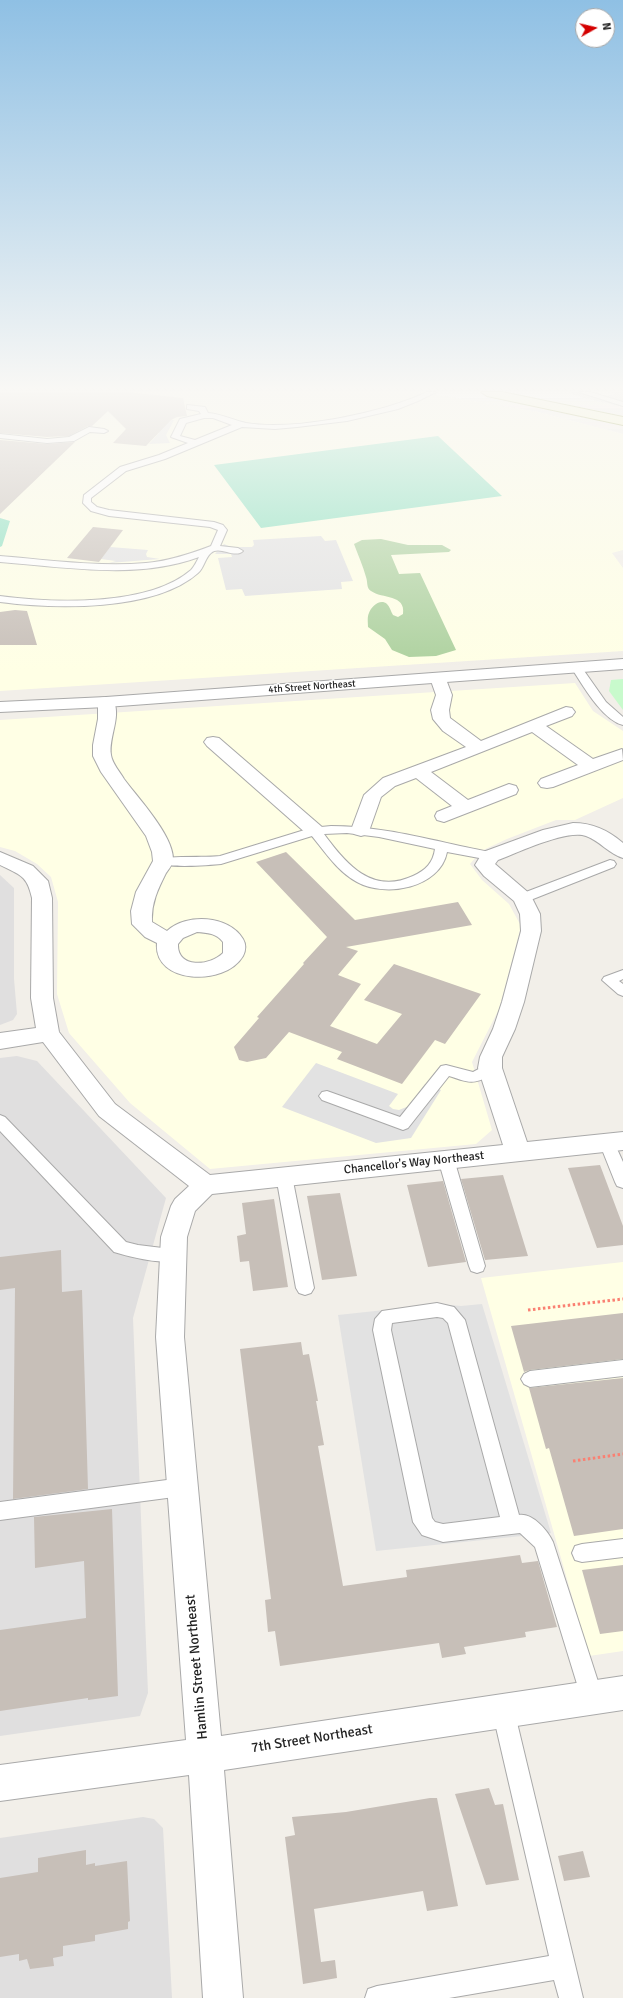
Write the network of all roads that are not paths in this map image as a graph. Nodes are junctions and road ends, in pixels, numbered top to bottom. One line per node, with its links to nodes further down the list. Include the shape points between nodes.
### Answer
1 (101, 485): 2 (lane, via 87,497 87,503 94,509 220,527 223,530)
2 (211, 550): 3 (lane); 4 (lane, via 147,566 94,567); 5 (lane, via 204,563 190,577 142,596 80,603)
3 (238, 551)
4 (0, 559)
5 (0, 599)
6 (623, 664): 7 (street, 4th Street Northeast)
7 (576, 667): 8 (street, 4th Street Northeast); 12 (lane, via 611,715)
8 (438, 678): 9 (street, 4th Street Northeast); 15 (street, via 444,695 440,710 442,719)
9 (106, 702): 10 (street, 4th Street Northeast); 28 (street, via 107,719 102,756 110,772 156,836)
10 (0, 707)
11 (566, 712): 13 (street)
12 (623, 722)
13 (533, 725): 15 (street); 17 (street)
14 (213, 742): 24 (street)
15 (479, 748): 18 (street)
16 (622, 754): 17 (street)
17 (592, 766): 19 (street)
18 (418, 771): 21 (street); 23 (street, via 389,782 373,795)
19 (547, 783)
20 (508, 790): 21 (street)
21 (465, 807): 22 (street)
22 (444, 816)
23 (361, 830): 24 (lane, via 337,828); 25 (lane, via 385,833)
24 (315, 831): 25 (lane, via 335,857 362,880 390,887 413,881 431,872); 28 (lane, via 221,860)
25 (442, 851): 29 (lane)
26 (0, 858): 34 (street, via 26,870 38,881 42,898 42,998)
27 (617, 858): 29 (street, via 597,833 584,829 568,829); 30 (lane)
28 (163, 861): 31 (street, via 146,892 141,911 142,924)
29 (487, 861): 30 (street, via 491,872)
30 (523, 898): 36 (street, via 530,914 531,931 504,1029 491,1057)
31 (168, 940)
32 (623, 974): 33 (lane, via 609,980)
33 (623, 992)
34 (48, 1032): 35 (street, via 27,1038); 44 (street, via 107,1110)
35 (0, 1040)
36 (490, 1068): 37 (lane, via 475,1078 446,1070 403,1124); 40 (street)
37 (327, 1096)
38 (0, 1121): 45 (lane, via 120,1246 138,1252)
39 (615, 1142): 40 (street, Chancellor's Way Northeast); 43 (lane)
40 (518, 1152): 41 (street, Chancellor's Way Northeast)
41 (446, 1159): 42 (street, Chancellor's Way Northeast); 46 (lane)
42 (284, 1176): 44 (street, Chancellor's Way Northeast); 47 (lane)
43 (623, 1182)
44 (205, 1185): 45 (street, via 184,1206 174,1238)
45 (173, 1255): 50 (street, Hamlin Street Northeast, via 170,1337)
46 (477, 1266)
47 (305, 1288)
48 (623, 1368): 49 (lane)
49 (530, 1379)
50 (182, 1487): 51 (lane); 57 (street, Hamlin Street Northeast)
51 (0, 1512)
52 (512, 1524): 52 (lane, via 443,1533 429,1529 424,1522 382,1324 384,1319 393,1314 437,1310 448,1312 456,1320); 55 (lane, via 524,1523 543,1542)
53 (623, 1548): 54 (lane)
54 (582, 1553)
55 (608, 1695): 56 (street, 7th Street Northeast)
56 (503, 1710): 57 (street, 7th Street Northeast); 59 (lane)
57 (205, 1755): 58 (street, 7th Street Northeast); 60 (street, Hamlin Street Northeast)
58 (0, 1783)
59 (563, 1966): 61 (lane); 62 (lane)
60 (222, 1998)
61 (377, 1998)
62 (570, 1998)

